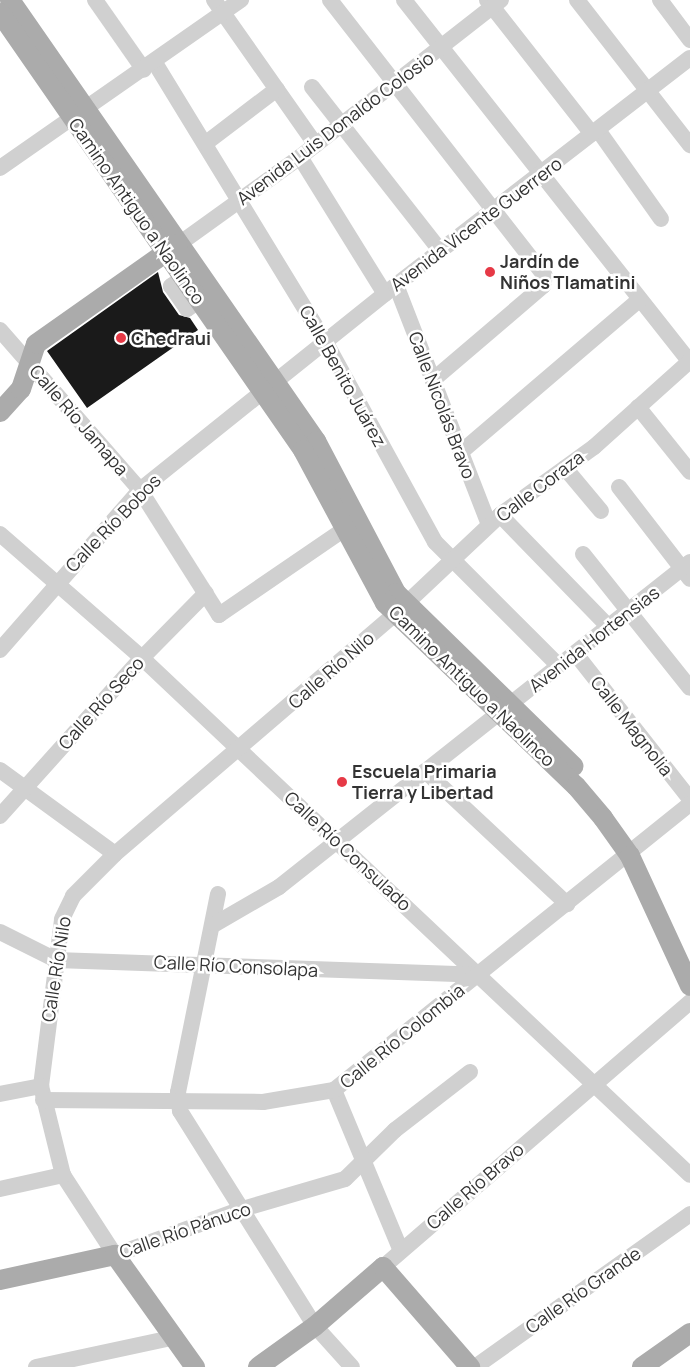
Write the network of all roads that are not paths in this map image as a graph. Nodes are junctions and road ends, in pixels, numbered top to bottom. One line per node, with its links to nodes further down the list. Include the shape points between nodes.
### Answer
1 (10, 0): 19 (main road, Camino Antiguo a Naolinco)
2 (94, 0): 14 (street, Calle Benito Juárez)
3 (241, 0): 9 (street)
4 (330, 0): 15 (street)
5 (404, 0): 12 (street)
6 (577, 0): 18 (street)
7 (660, 0): 11 (street)
8 (493, 2): 12 (street, Avenida Luis Donaldo Colosio); 21 (street)
9 (219, 6): 14 (street); 17 (street)
10 (0, 13): 19 (main road, Camino Antiguo a Naolinco)
11 (690, 40)
12 (440, 48): 15 (street, Avenida Luis Donaldo Colosio); 27 (street)
13 (690, 58): 18 (street, Avenida Vicente Guerrero)
14 (149, 67): 19 (street); 22 (street, Calle Benito Juárez)
15 (394, 83): 20 (street, Avenida Luis Donaldo Colosio); 29 (street)
16 (312, 87): 20 (street)
17 (277, 89): 22 (street); 23 (street)
18 (646, 92): 21 (street, Avenida Vicente Guerrero); 24 (street)
19 (77, 113): 26 (street); 31 (main road, Camino Antiguo a Naolinco)
20 (340, 126): 23 (street, Avenida Luis Donaldo Colosio); 32 (street)
21 (595, 132): 27 (street, Avenida Vicente Guerrero); 30 (street)
22 (206, 142): 28 (street, Calle Benito Juárez)
23 (316, 145): 25 (street, Avenida Luis Donaldo Colosio)
24 (690, 146)
25 (300, 157): 28 (street, Avenida Luis Donaldo Colosio); 33 (street, Calle Nicolás Bravo)
26 (0, 168)
27 (539, 175): 29 (street, Avenida Vicente Guerrero); 34 (street)
28 (240, 199): 31 (street, Avenida Luis Donaldo Colosio); 36 (street, Calle Benito Juárez)
29 (493, 210): 32 (street, Avenida Vicente Guerrero); 39 (street, via 545,281)
30 (661, 219)
31 (172, 247): 38 (main road, via 44,337); 40 (main road, Camino Antiguo a Naolinco)
32 (440, 250): 33 (street, Avenida Vicente Guerrero)
33 (390, 289): 36 (street, Avenida Vicente Guerrero); 39 (street, Calle Nicolás Bravo)
34 (640, 298): 37 (street); 43 (street)
35 (0, 330): 38 (street, Calle Río Jamapa)
36 (326, 341): 40 (street, Avenida Vicente Guerrero); 53 (street, Calle Benito Juárez, via 435,542)
37 (690, 362): 41 (street, Calle Coraza)
38 (29, 363): 42 (main road, via 21,389); 47 (street, Calle Río Jamapa)
39 (433, 380): 43 (street, Calle Nicolás Bravo)
40 (269, 385): 47 (street, Calle Río Bobos); 50 (main road, Camino Antiguo a Naolinco); 57 (main road, Camino Antiguo a Naolinco, via 335,471 390,582)
41 (638, 407): 44 (street, Calle Coraza); 45 (street)
42 (0, 412)
43 (461, 452): 49 (street, Calle Nicolás Bravo)
44 (564, 468): 48 (street); 49 (street, Calle Coraza)
45 (690, 472)
46 (619, 488): 54 (street)
47 (140, 490): 55 (street, Calle Río Bobos); 56 (street, Calle Río Jamapa)
48 (601, 511)
49 (495, 520): 53 (street, Calle Coraza); 59 (street, Calle Nicolás Bravo)
50 (346, 528): 56 (street, Calle Río Jamapa, via 219,615); 57 (main road, Camino Antiguo a Naolinco)
51 (0, 534): 55 (street, Calle Río Consulado)
52 (583, 554): 58 (street)
53 (451, 562): 57 (street, Calle Coraza); 63 (street, Calle Benito Juárez)
54 (687, 570): 58 (street, Avenida Hortensias)
55 (56, 583): 60 (street, Calle Río Bobos); 62 (street, Calle Río Consulado)
56 (206, 594): 62 (street, Calle Río Seco)
57 (400, 610): 65 (main road, Camino Antiguo a Naolinco); 66 (street, Calle Río Nilo)
58 (629, 610): 59 (street, Avenida Hortensias); 64 (street)
59 (609, 626): 61 (street, Avenida Hortensias)
60 (0, 650)
61 (575, 654): 63 (street, Avenida Hortensias); 70 (street, Calle Magnolia)
62 (142, 658): 66 (street, Calle Río Consulado); 69 (street, Calle Río Seco)
63 (559, 666): 65 (street, Avenida Hortensias)
64 (690, 688)
65 (504, 710): 68 (street, Avenida Hortensias); 74 (main road, Camino Antiguo a Naolinco)
66 (239, 750): 73 (street, Calle Río Consulado); 75 (street, Calle Río Nilo)
67 (0, 770): 69 (street)
68 (425, 771): 73 (street, Avenida Hortensias); 77 (street)
69 (25, 787): 72 (street, Calle Río Seco); 75 (street)
70 (690, 799)
71 (690, 804): 74 (street, Calle Río Colombia)
72 (0, 816)
73 (337, 840): 78 (street, Avenida Hortensias, via 256,903); 83 (street, Calle Río Consulado)
74 (634, 852): 77 (street, Calle Río Colombia); 80 (main road, Camino Antiguo a Naolinco); 84 (main road, Camino Antiguo a Naolinco)
75 (115, 854): 81 (street, Calle Río Nilo, via 66,906)
76 (218, 894): 78 (street)
77 (567, 904): 83 (street, Calle Río Colombia)
78 (215, 924): 82 (street)
79 (0, 932): 81 (street, Calle Río Consolapa)
80 (690, 958)
81 (56, 960): 82 (street, Calle Río Consolapa); 89 (street, Calle Río Nilo)
82 (207, 967): 83 (street, Calle Río Consolapa); 91 (street)
83 (478, 975): 87 (street, Calle Río Consulado); 88 (street, Calle Río Colombia)
84 (690, 986)
85 (690, 1002): 87 (street, Calle Río Bravo)
86 (470, 1072): 92 (street, Calle Río Pánuco, via 394,1130)
87 (592, 1084): 94 (street, Calle Río Consulado); 98 (street, Calle Río Bravo)
88 (334, 1090): 91 (street, Calle Río Colombia, via 263,1102); 92 (street)
89 (42, 1093): 90 (street, Calle Río Colombia); 91 (street, Calle Río Colombia); 93 (street, Calle Río Nilo)
90 (0, 1094)
91 (178, 1101): 96 (street, via 184,1120)
92 (362, 1163): 96 (street, Calle Río Pánuco, via 334,1183); 98 (street)
93 (63, 1175): 95 (street); 99 (street, Calle Río Nilo)
94 (690, 1175)
95 (0, 1189)
96 (239, 1210): 99 (street, Calle Río Pánuco); 102 (street)
97 (690, 1214): 110 (street, Calle Río Grande)
98 (401, 1251): 100 (street, Calle Río Bravo)
99 (115, 1255): 101 (main road, Calle Río Pánuco); 104 (main road, Calle Río Nilo)
100 (383, 1267): 102 (main road, Calle Río Bravo); 109 (main road)
101 (0, 1280)
102 (315, 1326): 107 (main road, Calle Río Bravo); 108 (street)
103 (690, 1334): 111 (main road)
104 (176, 1337): 105 (street); 106 (main road, Calle Río Nilo)
105 (36, 1367)
106 (195, 1367)
107 (258, 1367)
108 (352, 1367)
109 (470, 1367)
110 (475, 1367)
111 (642, 1367)

